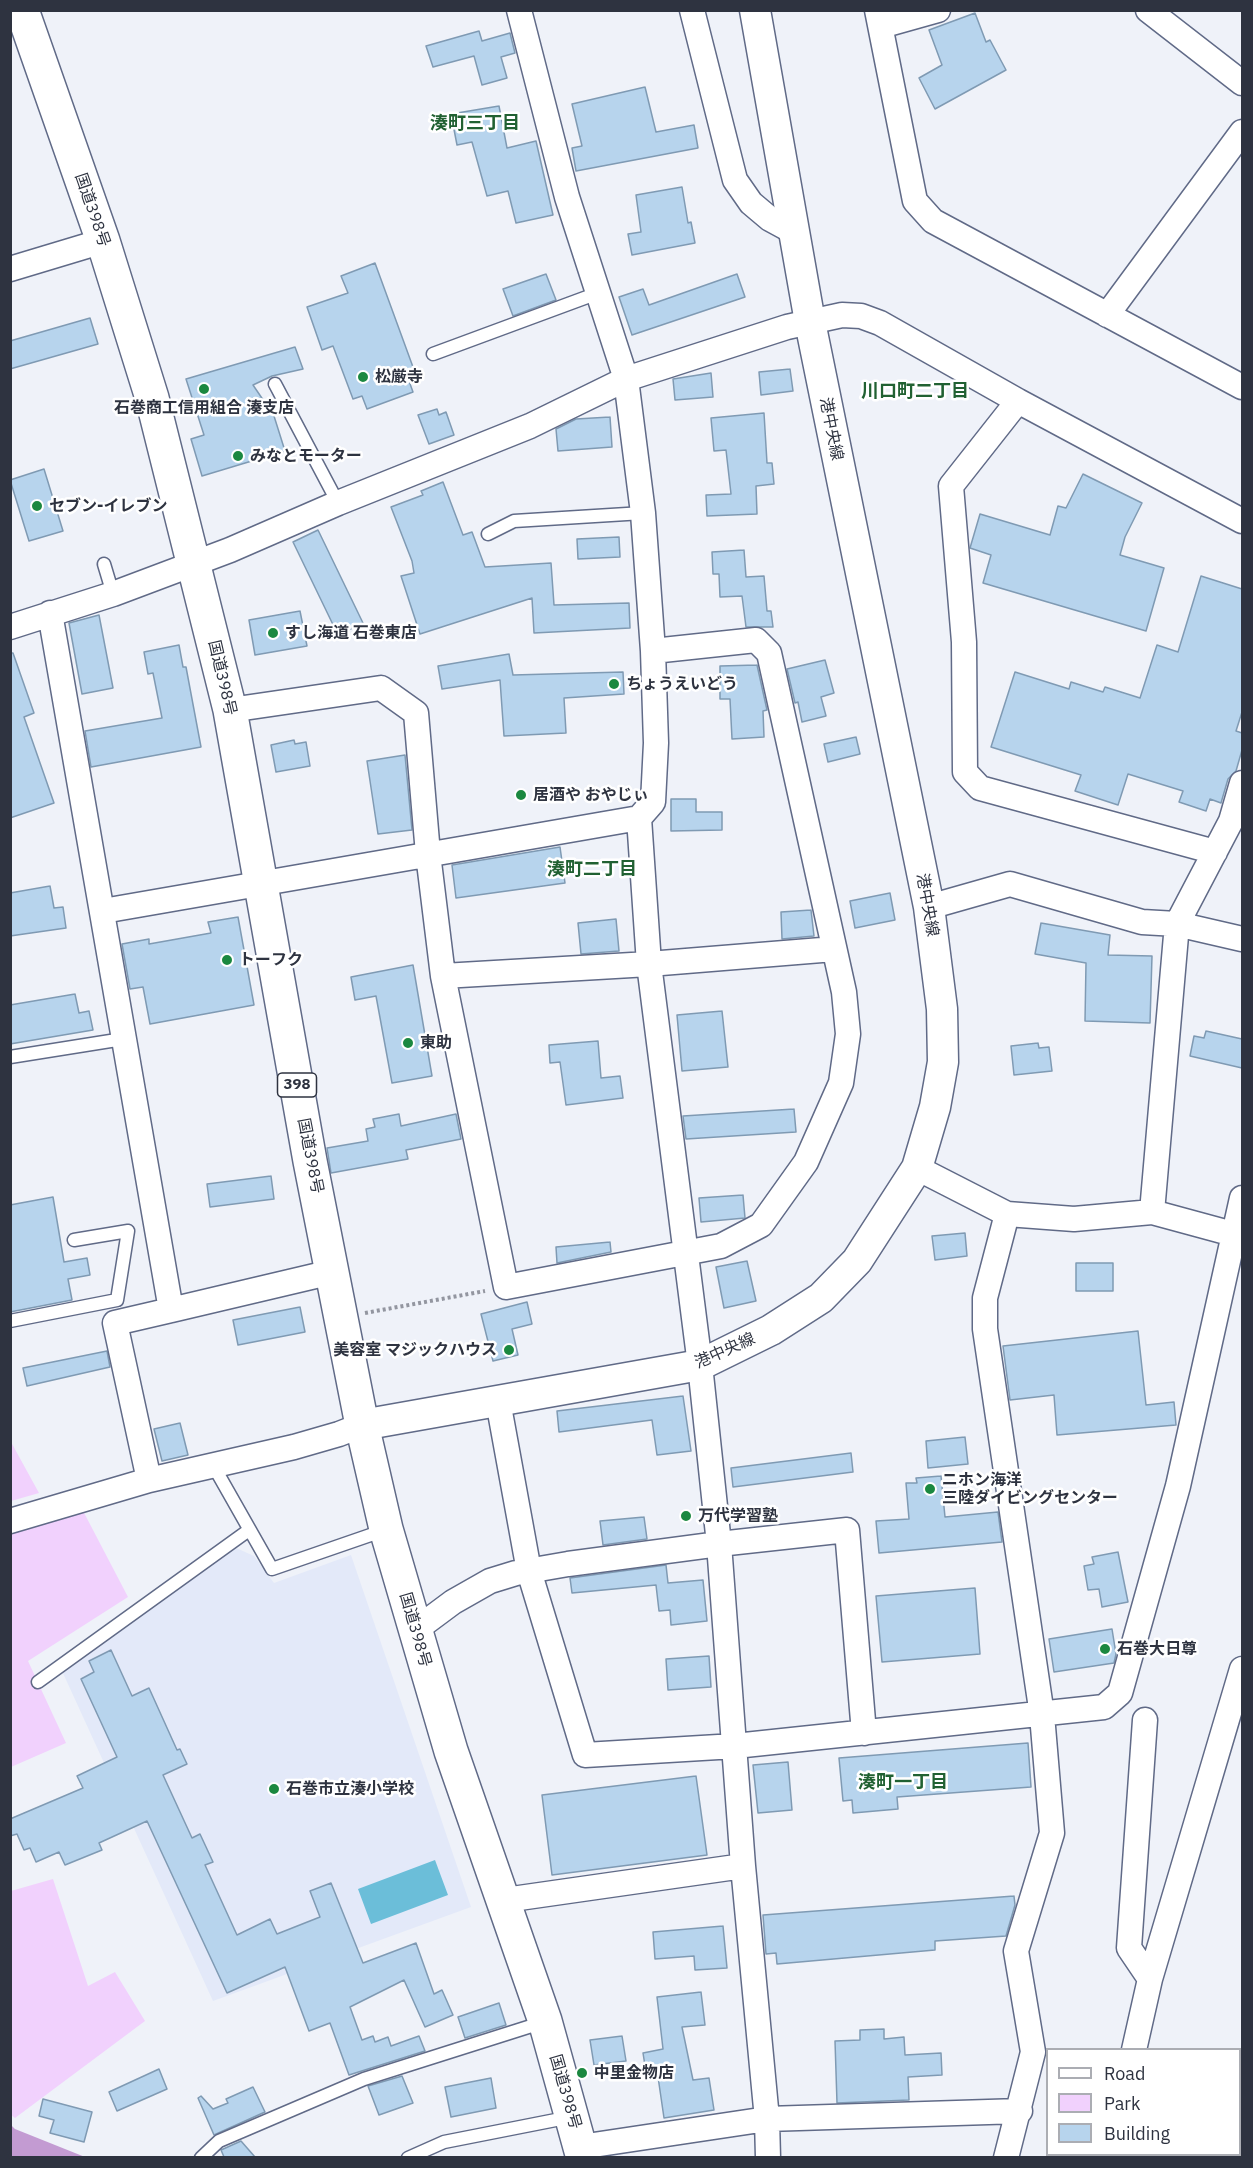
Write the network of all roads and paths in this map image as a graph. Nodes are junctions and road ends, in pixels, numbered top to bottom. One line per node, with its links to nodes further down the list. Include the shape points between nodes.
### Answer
1 (22, 10): 11 (highway, 国道398号 / 398)
2 (519, 10): 13 (street, via 567,197)
3 (692, 10): 10 (street, via 735,180 751,203)
4 (754, 10): 10 (street, 港中央線)
5 (938, 10): 7 (street)
6 (1148, 10): 8 (street)
7 (879, 18): 14 (street, via 915,201 933,221)
8 (1242, 83)
9 (1242, 132): 14 (street)
10 (794, 232): 15 (street, 港中央線)
11 (103, 241): 12 (street); 26 (highway, 国道398号 / 398, via 152,398)
12 (10, 269)
13 (598, 293): 16 (lane); 17 (street)
14 (1107, 315): 19 (street)
15 (810, 322): 17 (street); 20 (street, via 842,315 880,323); 37 (street, 港中央線)
16 (433, 354)
17 (626, 380): 21 (street, via 530,426); 22 (street)
18 (275, 384): 21 (lane)
19 (1242, 387)
20 (1018, 401): 23 (street); 34 (street, via 951,486 964,642 965,772 980,788)
21 (338, 503): 26 (street)
22 (643, 513): 24 (lane, via 514,521); 30 (street)
23 (1242, 520)
24 (488, 534)
25 (104, 564): 27 (lane)
26 (194, 564): 27 (street); 31 (highway, 国道398号 / 398)
27 (113, 594): 28 (street)
28 (50, 613): 29 (street); 38 (street)
29 (10, 627)
30 (653, 651): 33 (street, via 653,802); 41 (street, via 756,640 768,653)
31 (230, 710): 35 (street, via 381,688 416,713); 36 (highway, 国道398号 / 398)
32 (1242, 783): 34 (street, via 1232,821)
33 (639, 818): 35 (street); 42 (street)
34 (1215, 852): 39 (street)
35 (428, 854): 36 (street); 43 (street)
36 (260, 884): 38 (street); 53 (highway, 国道398号 / 398)
37 (929, 907): 39 (street, via 1010,884 1142,922); 46 (street, 港中央線, via 942,1009 943,1062)
38 (103, 911): 44 (street)
39 (1177, 924): 40 (street); 48 (street)
40 (1242, 939)
41 (834, 949): 42 (street); 52 (street, via 848,1034 841,1083 816,1143 761,1225 721,1246)
42 (649, 964): 43 (street); 52 (street)
43 (443, 976): 54 (street)
44 (123, 1039): 45 (lane); 55 (street)
45 (10, 1057)
46 (917, 1168): 49 (street); 58 (street, 港中央線, via 857,1261 821,1298 771,1330)
47 (1242, 1198): 50 (street)
48 (1152, 1212): 49 (street, via 1074,1219); 50 (street)
49 (1007, 1214): 71 (street, via 985,1298 985,1329)
50 (1233, 1234): 71 (street, via 1178,1486 1120,1693 1104,1707)
51 (74, 1240): 57 (lane, via 128,1231 117,1300)
52 (686, 1254): 54 (street); 58 (street)
53 (332, 1272): 55 (street); 56 (highway, 国道398号 / 398)
54 (506, 1287): 56 (path)
55 (171, 1310): 62 (street, via 115,1323)
56 (341, 1316): 60 (highway, 国道398号 / 398)
57 (10, 1321)
58 (700, 1365): 59 (street, 港中央線); 66 (street)
59 (498, 1401): 60 (street, 港中央線); 67 (street)
60 (362, 1425): 61 (street, via 294,1447); 64 (highway, 国道398号 / 398)
61 (213, 1465): 62 (street); 65 (lane)
62 (150, 1480): 63 (street)
63 (10, 1521)
64 (386, 1529): 65 (lane, via 272,1569); 68 (highway, 国道398号 / 398)
65 (249, 1530): 70 (lane)
66 (719, 1544): 67 (street); 73 (street, via 847,1530); 74 (street)
67 (529, 1571): 68 (street, via 490,1581); 74 (street, via 585,1755)
68 (414, 1631): 76 (highway, 国道398号 / 398, via 451,1750)
69 (1242, 1669): 77 (street)
70 (38, 1682)
71 (1042, 1715): 73 (street); 80 (street, via 1052,1833 1016,1951 1033,2052)
72 (1145, 1720): 77 (street, via 1129,1948)
73 (864, 1733): 74 (street)
74 (735, 1746): 75 (street)
75 (743, 1866): 76 (street); 81 (street)
76 (505, 1900): 78 (highway, 国道398号 / 398)
77 (1150, 1979): 79 (street)
78 (545, 2021): 82 (highway, 国道398号 / 398); 83 (lane, via 364,2079 219,2141)
79 (1134, 2048)
80 (1020, 2111): 81 (street); 86 (street)
81 (767, 2119): 82 (street); 85 (street)
82 (578, 2141): 84 (lane, via 444,2142)
83 (201, 2157)
84 (408, 2157)
85 (768, 2157)
86 (1006, 2157)

